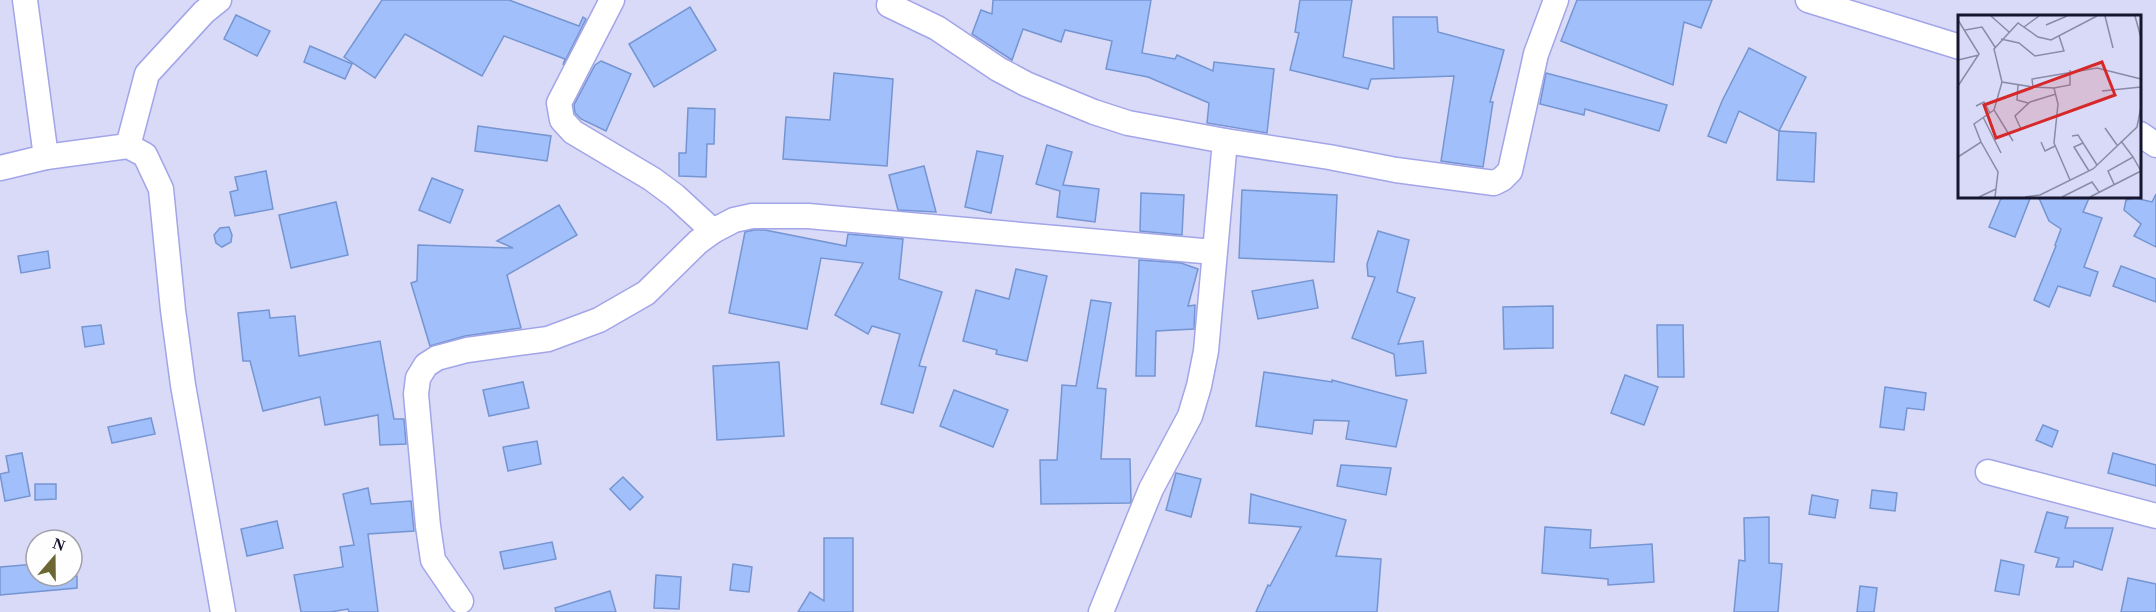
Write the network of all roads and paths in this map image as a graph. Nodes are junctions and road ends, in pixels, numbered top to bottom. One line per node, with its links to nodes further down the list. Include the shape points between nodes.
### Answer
1 (25, 0): 12 (street)
2 (219, 0): 11 (street, via 147,74)
3 (612, 0): 14 (street, via 559,103 562,120 573,132 675,196)
4 (1556, 0): 9 (street, via 1536,54 1510,171 1494,183)
5 (1808, 0): 7 (street)
6 (888, 2): 9 (street, via 1026,84 1128,123)
7 (1958, 47)
8 (2141, 135): 10 (street)
9 (1225, 141): 15 (street)
10 (2156, 145)
11 (128, 146): 12 (street); 19 (street, via 145,155 161,189 183,385)
12 (46, 157): 13 (street)
13 (0, 168)
14 (712, 231): 15 (street, via 753,216 808,216); 18 (street, via 645,293 599,320 548,339 436,358 421,370 416,394 433,560)
15 (1215, 252): 20 (street, via 1206,351 1190,416 1143,507)
16 (1988, 472): 17 (street)
17 (2156, 516)
18 (461, 601)
19 (223, 612)
20 (1101, 612)

